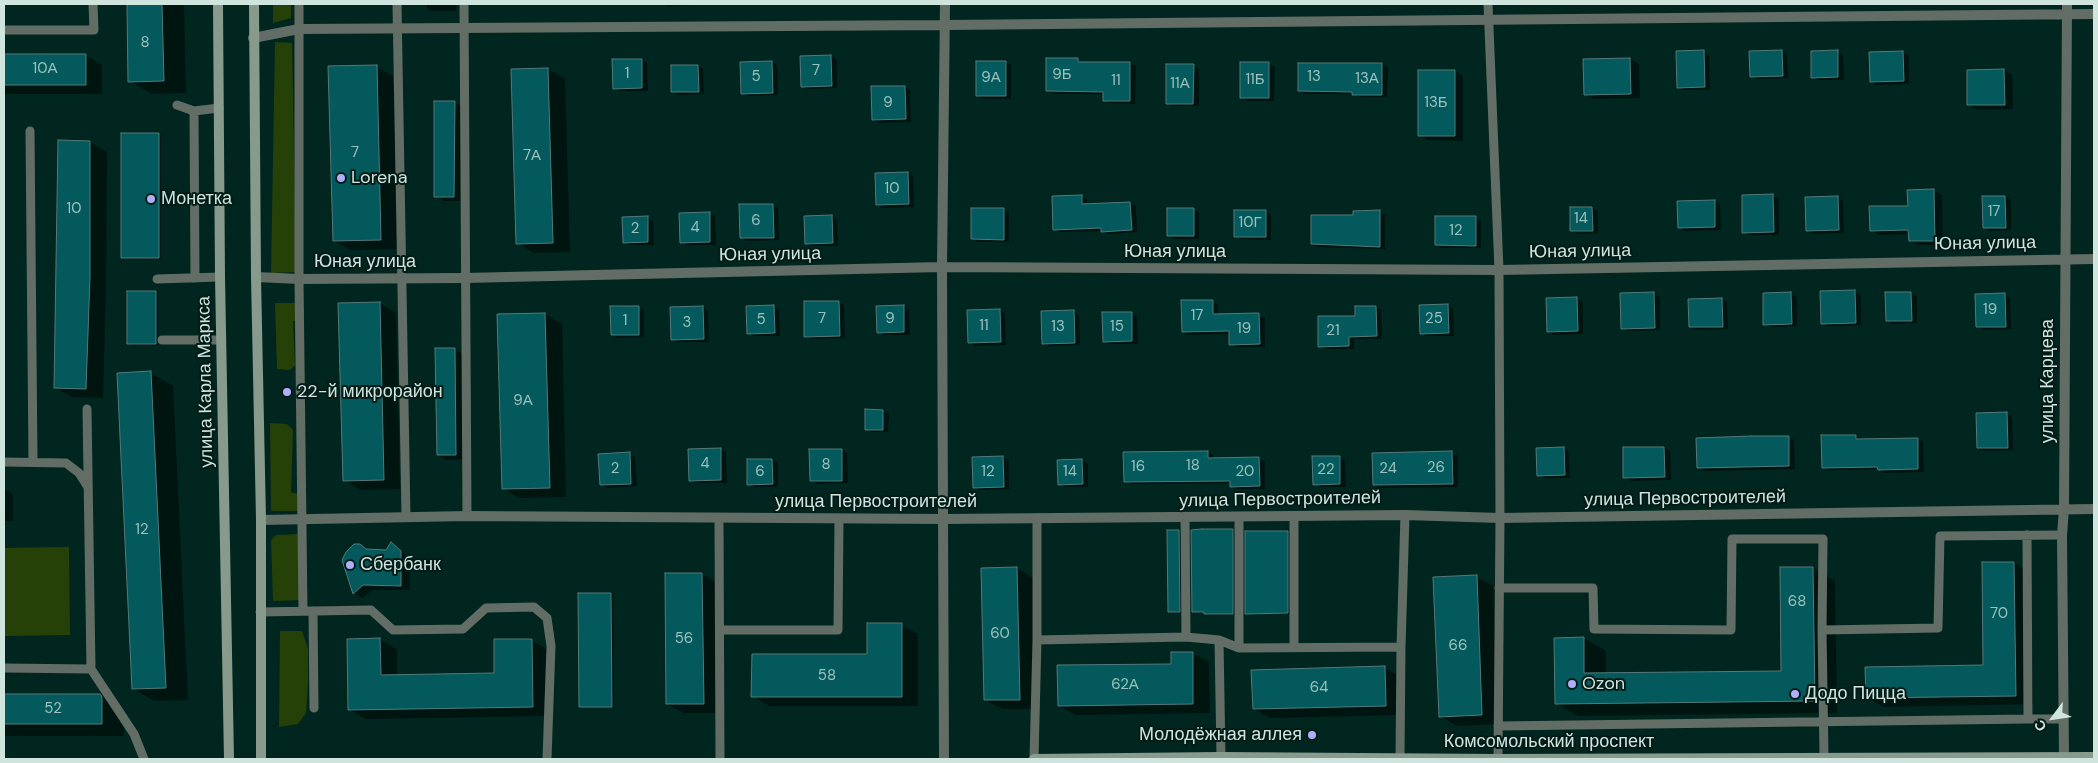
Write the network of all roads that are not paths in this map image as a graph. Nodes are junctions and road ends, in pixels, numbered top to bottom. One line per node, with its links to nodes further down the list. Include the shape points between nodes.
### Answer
1 (93, 4): 16 (lane, via 94,30)
2 (218, 4): 19 (main road, улица Карла Маркса)
3 (254, 4): 17 (main road)
4 (299, 4): 14 (lane)
5 (397, 4): 15 (lane)
6 (464, 4): 13 (lane)
7 (945, 4): 12 (street)
8 (1488, 4): 11 (lane)
9 (2067, 9): 10 (street); 11 (street); 22 (street, улица Карцева)
10 (2094, 14)
11 (1488, 19): 12 (street); 25 (lane)
12 (946, 25): 13 (street); 24 (street)
13 (463, 28): 15 (street); 31 (lane)
14 (299, 29): 15 (street); 17 (street); 32 (lane)
15 (397, 29): 30 (lane)
16 (4, 30)
17 (253, 38): 27 (main road)
18 (176, 105): 20 (lane)
19 (219, 108): 20 (lane); 26 (main road, улица Карла Маркса)
20 (194, 111): 29 (lane)
21 (30, 130): 37 (lane)
22 (2065, 259): 23 (street, Юная улица); 25 (street, Юная улица); 39 (street, улица Карцева)
23 (2094, 259)
24 (942, 267): 25 (street, Юная улица); 31 (street, Юная улица); 52 (street)
25 (1499, 270): 49 (lane)
26 (220, 277): 29 (lane); 34 (main road, улица Карла Маркса)
27 (256, 277): 32 (street, Юная улица); 53 (main road)
28 (157, 278): 29 (lane)
29 (194, 278)
30 (402, 278): 31 (street, Юная улица); 32 (street, Юная улица); 44 (lane)
31 (464, 278): 42 (lane)
32 (299, 279): 50 (lane)
33 (162, 340): 34 (lane)
34 (221, 340): 81 (main road, улица Карла Маркса)
35 (87, 409): 38 (lane)
36 (4, 462): 37 (lane)
37 (33, 462): 38 (lane, via 66,463 78,472)
38 (88, 487): 69 (lane)
39 (2064, 509): 40 (street, улица Первостроителей); 49 (street, улица Первостроителей); 55 (street, улица Карцева)
40 (2094, 509)
41 (1405, 515): 43 (street, улица Первостроителей); 49 (street, улица Первостроителей); 66 (lane)
42 (467, 516): 44 (street, улица Первостроителей); 47 (street, улица Первостроителей)
43 (1294, 516): 46 (street, улица Первостроителей); 65 (lane)
44 (406, 517): 50 (street, улица Первостроителей)
45 (1185, 517): 46 (street, улица Первостроителей); 48 (street, улица Первостроителей); 62 (lane)
46 (1239, 517): 67 (lane)
47 (719, 518): 51 (street, улица Первостроителей); 60 (lane)
48 (1037, 518): 52 (street, улица Первостроителей); 63 (lane)
49 (1500, 518): 56 (lane)
50 (302, 519): 53 (street, улица Первостроителей); 57 (lane)
51 (840, 519): 52 (street, улица Первостроителей); 60 (lane, via 838,630)
52 (943, 519): 85 (street)
53 (261, 520): 59 (main road)
54 (2028, 535): 55 (lane); 61 (lane, via 1940,536 1938,628); 71 (lane)
55 (2062, 535): 72 (street, улица Карцева)
56 (1499, 588): 61 (lane, via 1593,588 1594,629 1731,630 1732,539 1823,540); 74 (lane)
57 (303, 611): 58 (lane); 59 (lane)
58 (313, 611): 70 (lane); 83 (lane, via 371,610 393,630 403,630 463,629 486,608 534,608 547,618 551,646)
59 (260, 612): 82 (main road)
60 (720, 630): 84 (lane)
61 (1822, 630): 73 (lane)
62 (1186, 637): 63 (lane); 64 (lane)
63 (1037, 640): 86 (lane)
64 (1219, 640): 67 (lane); 76 (lane)
65 (1294, 647): 66 (lane); 67 (lane)
66 (1401, 647): 78 (lane)
67 (1239, 648)
68 (4, 668): 69 (lane)
69 (91, 669): 80 (lane, via 134,734)
70 (314, 708)
71 (2028, 719): 72 (lane); 73 (lane)
72 (2063, 719): 79 (street, улица Карцева)
73 (1824, 722): 74 (lane); 75 (lane)
74 (1498, 726): 87 (lane)
75 (1824, 756): 79 (main road, Комсомольский проспект); 87 (main road, Комсомольский проспект)
76 (1221, 757): 78 (main road, Комсомольский проспект); 86 (main road, Комсомольский проспект)
77 (2094, 757): 79 (main road, Комсомольский проспект)
78 (1400, 758): 87 (main road, Комсомольский проспект)
79 (2064, 758)
80 (144, 759)
81 (229, 759)
82 (261, 759)
83 (547, 759)
84 (720, 759)
85 (944, 759)
86 (1034, 759)
87 (1498, 759)

